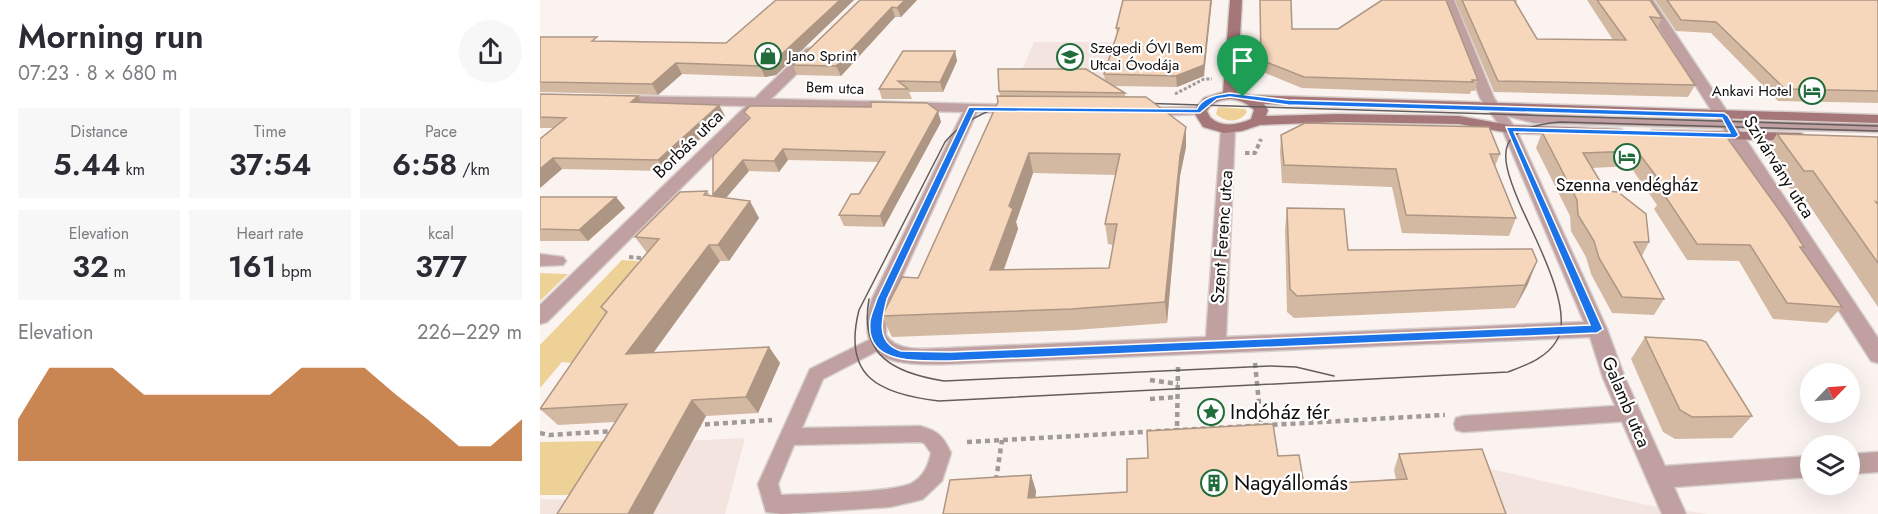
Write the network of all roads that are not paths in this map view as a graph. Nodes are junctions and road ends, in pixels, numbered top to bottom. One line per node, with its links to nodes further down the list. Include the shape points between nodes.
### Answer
1 (1236, 0): 5 (street)
2 (1448, 0): 10 (street, Galamb utca)
3 (1647, 0): 17 (street, Szivárvány utca)
4 (823, 40): 8 (street, Borbás utca)
5 (1230, 95): 7 (street); 13 (street, via 1208,100)
6 (598, 99): 8 (street, Bem utca)
7 (1248, 99): 10 (street); 16 (street, via 1261,110)
8 (760, 102): 9 (street, Bem utca); 22 (street, Borbás utca)
9 (972, 108): 11 (street, Bem utca); 24 (street, via 882,299 875,323)
10 (1492, 108): 14 (lane); 17 (street); 20 (street, Galamb utca)
11 (1031, 110)
12 (1127, 111): 13 (street)
13 (1200, 111): 19 (street, via 1211,125)
14 (1534, 119): 17 (lane); 20 (lane)
15 (1878, 119): 17 (street)
16 (1257, 121): 19 (street); 20 (street, via 1459,120)
17 (1729, 125): 18 (lane); 20 (street); 21 (street); 26 (street, Szivárvány utca)
18 (1878, 128)
19 (1228, 129): 25 (street, Szent Ferenc utca)
20 (1509, 129): 23 (street, Galamb utca)
21 (1878, 138)
22 (540, 317)
23 (1597, 329): 25 (street); 27 (street, Galamb utca)
24 (879, 342): 25 (street, via 889,352 931,356); 29 (lane, via 816,374)
25 (1216, 345)
26 (1878, 355)
27 (1629, 412): 28 (lane); 33 (street, Galamb utca)
28 (1463, 424)
29 (789, 437): 29 (lane, via 768,484 773,505 903,497 926,485 940,464 937,444 920,434)
30 (1878, 462): 31 (street)
31 (1860, 463)
32 (1800, 468): 33 (street)
33 (1658, 477): 34 (street, Galamb utca)
34 (1674, 514)

